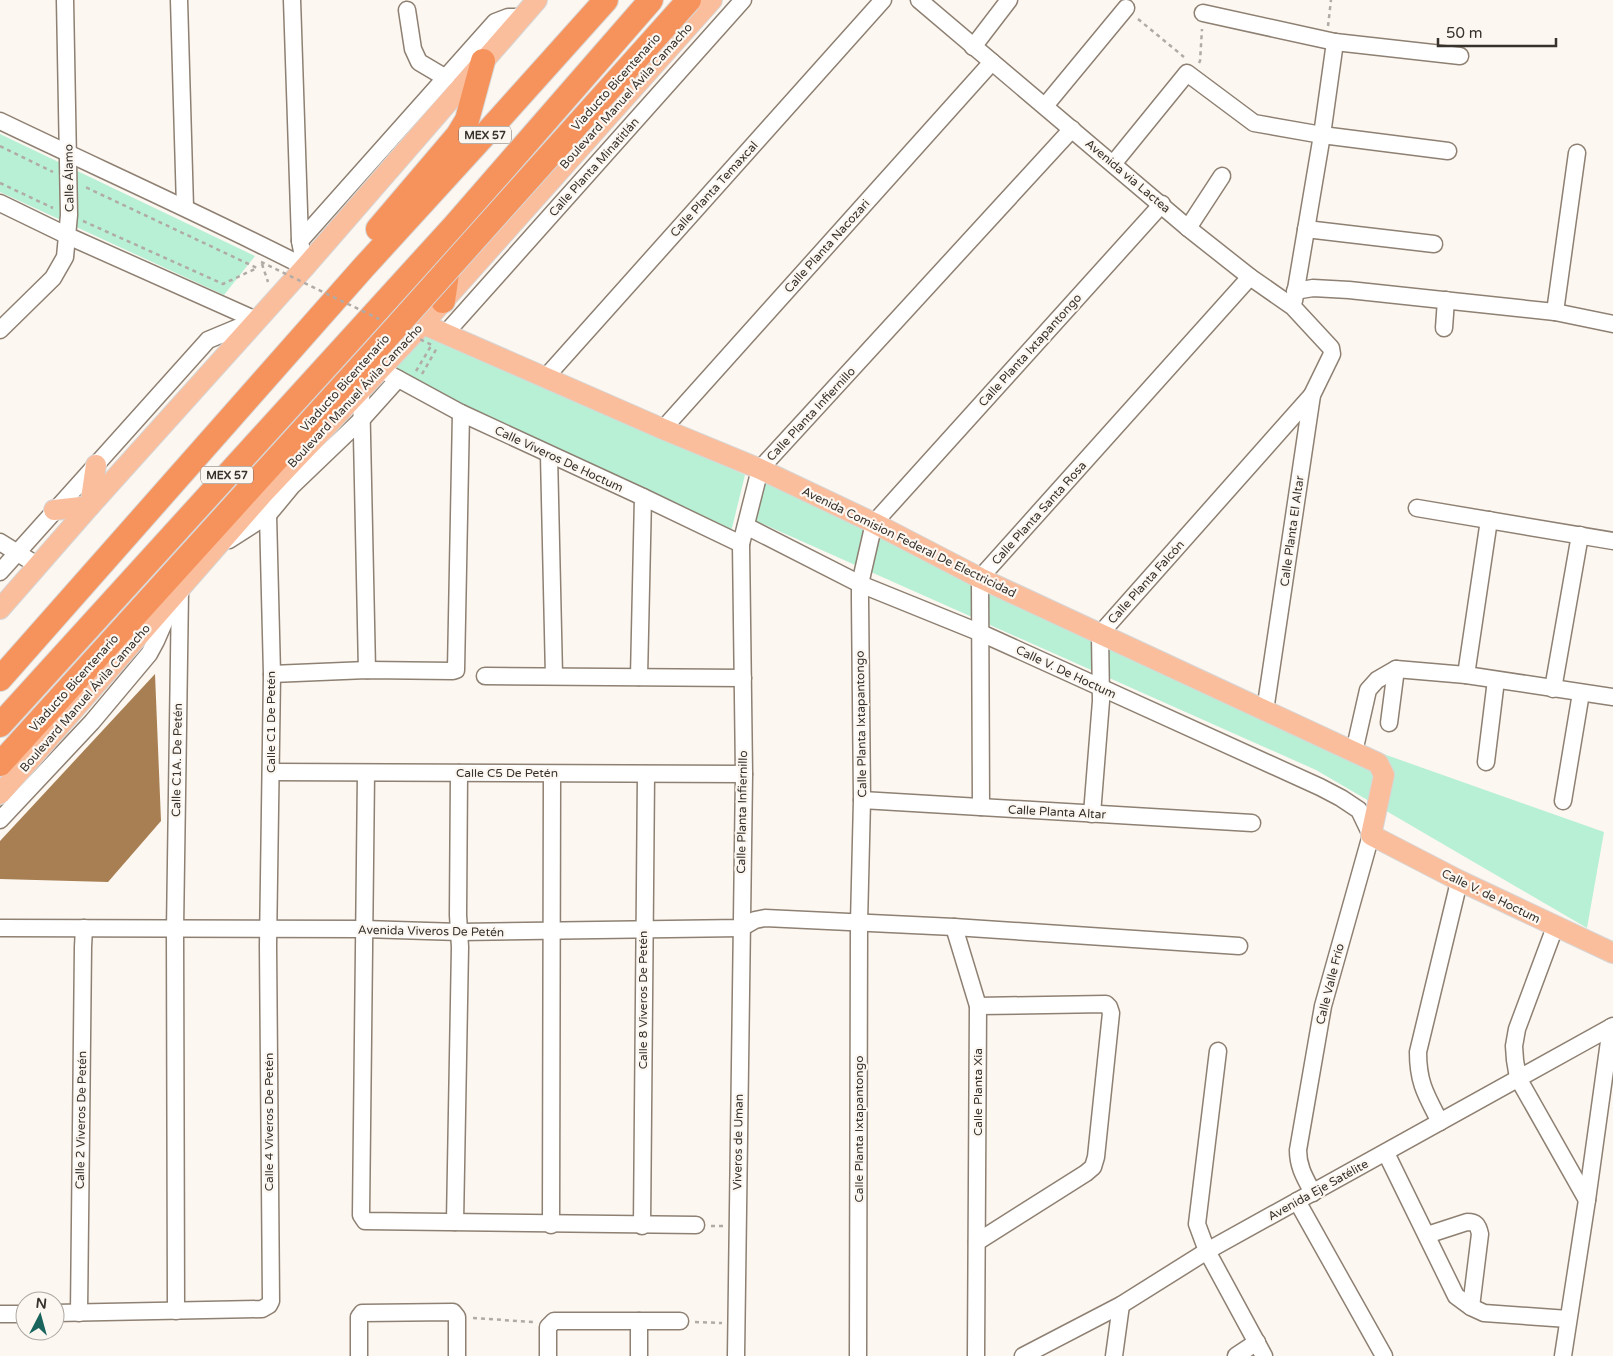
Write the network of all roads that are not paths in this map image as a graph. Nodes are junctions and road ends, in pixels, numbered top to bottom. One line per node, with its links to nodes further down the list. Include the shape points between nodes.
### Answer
1 (65, 0): 29 (street, Calle Álamo)
2 (179, 0): 34 (street)
3 (292, 0): 39 (street)
4 (537, 0): 16 (main road)
5 (606, 0): 42 (highway, MEX 57)
6 (652, 0): 35 (highway, MEX 57)
7 (689, 0): 109 (highway, Viaducto Bicentenario, bridge)
8 (712, 0): 45 (main road, Boulevard Manuel Ávila Camacho)
9 (743, 0): 53 (street, Calle Planta Minatitlán)
10 (883, 0): 56 (street, Calle Planta Temaxcal)
11 (919, 0): 18 (street, Avenida via Lactea)
12 (1009, 0): 18 (street)
13 (1126, 8): 23 (street)
14 (407, 10): 22 (street, via 413,48 419,62)
15 (1203, 13): 17 (street)
16 (522, 17): 20 (main road); 22 (street, via 508,17 496,22)
17 (1330, 41): 19 (street); 26 (street)
18 (974, 47): 21 (street, Avenida via Lactea)
19 (1460, 56)
20 (483, 61): 41 (main road); 42 (highway, via 467,120 458,135 380,226 370,244)
21 (992, 62): 23 (street, Avenida via Lactea); 62 (street, Calle Planta Nacozari)
22 (446, 78): 39 (street)
23 (1045, 106): 25 (street, Avenida via Lactea)
24 (0, 121): 29 (street)
25 (1072, 129): 30 (street, Avenida via Lactea); 65 (street, Calle Planta Infiernillo)
26 (1322, 135): 27 (street); 30 (street, via 1254,123 1190,67); 37 (street)
27 (1448, 150)
28 (1576, 153): 47 (street)
29 (68, 154): 34 (street); 38 (street, Calle Álamo)
30 (1113, 164): 33 (street, Avenida via Lactea)
31 (1222, 176): 36 (street)
32 (0, 203): 38 (street)
33 (1162, 204): 36 (street, Avenida via Lactea); 72 (street, Calle Planta Ixtapantongo)
34 (185, 207): 41 (street)
35 (455, 225): 45 (highway); 104 (highway, MEX 57)
36 (1188, 228): 43 (street, Avenida via Lactea)
37 (1306, 230): 40 (street); 44 (street)
38 (68, 236): 48 (street); 52 (street, Calle Álamo, via 65,257 53,278)
39 (300, 241): 41 (street)
40 (1434, 244)
41 (306, 267): 48 (main road)
42 (363, 268): 96 (highway, MEX 57)
43 (1250, 277): 44 (street, Avenida via Lactea); 82 (street, Calle Planta Santa Rosa)
44 (1294, 299): 46 (street, via 1313,288 1327,288); 54 (street, Avenida via Lactea, via 1331,348)
45 (443, 300): 50 (main road, Boulevard Manuel Ávila Camacho)
46 (1446, 300): 47 (street); 51 (street)
47 (1555, 312): 49 (street)
48 (256, 320): 64 (street, via 208,340); 67 (main road)
49 (1613, 324)
50 (414, 328): 53 (main road, Avenida Comision Federal De Electricidad); 55 (main road, Boulevard Manuel Ávila Camacho)
51 (1444, 328)
52 (0, 330)
53 (438, 339): 56 (main road, Avenida Comision Federal De Electricidad)
54 (1332, 354): 59 (street, Calle Planta El Altar)
55 (380, 369): 57 (street, Calle Viveros De Hoctum); 58 (main road, Boulevard Manuel Ávila Camacho)
56 (545, 378): 62 (main road, Avenida Comision Federal De Electricidad)
57 (398, 379): 60 (street, Calle Viveros De Hoctum); 61 (street)
58 (361, 389): 61 (street); 79 (main road, Boulevard Manuel Ávila Camacho)
59 (1312, 395): 87 (street, Calle Planta Falcón); 102 (street, Calle Planta El Altar)
60 (460, 413): 63 (street, Calle Viveros De Hoctum); 89 (street, via 457,668 453,671)
61 (363, 418): 70 (street, via 292,486); 89 (street)
62 (662, 429): 65 (main road, Avenida Comision Federal De Electricidad)
63 (549, 455): 66 (street, Calle Viveros De Hoctum); 93 (street)
64 (96, 465): 67 (main road); 69 (street)
65 (760, 469): 72 (main road, Avenida Comision Federal De Electricidad); 73 (street, Calle Planta Infiernillo)
66 (643, 497): 77 (street, Calle Viveros De Hoctum); 94 (street)
67 (90, 506): 69 (main road); 80 (main road)
68 (1417, 508): 71 (street)
69 (54, 510): 78 (street)
70 (268, 515): 79 (street); 90 (street, Calle C1 De Petén)
71 (1489, 520): 74 (street); 91 (street)
72 (874, 523): 82 (main road, Avenida Comision Federal De Electricidad); 83 (street, Calle Planta Ixtapantongo)
73 (746, 526): 77 (street, Calle Planta Infiernillo); 83 (street, Calle V. De Hoctum)
74 (1580, 535): 75 (street); 99 (street)
75 (1613, 541)
76 (0, 542): 78 (street)
77 (741, 544): 95 (street, Calle Planta Infiernillo)
78 (18, 551): 80 (street); 81 (street)
79 (210, 553): 84 (main road, Boulevard Manuel Ávila Camacho)
80 (38, 565): 85 (main road)
81 (0, 572)
82 (980, 578): 86 (street); 87 (main road, Avenida Comision Federal De Electricidad)
83 (860, 584): 86 (street, Calle V. De Hoctum); 118 (street, Calle Planta Ixtapantongo)
84 (178, 592): 105 (main road, Boulevard Manuel Ávila Camacho); 106 (street, via 149,654); 132 (street, Calle C1A. De Petén)
85 (0, 609)
86 (981, 633): 98 (street, Calle V. De Hoctum); 120 (street)
87 (1100, 634): 98 (street, Calle Planta Falcón); 102 (main road, Avenida Comision Federal De Electricidad)
88 (1396, 669): 91 (street); 103 (street); 107 (street, via 1377,680 1368,690)
89 (367, 670): 90 (street)
90 (272, 674): 110 (street, Calle C1 De Petén)
91 (1466, 675): 97 (street)
92 (485, 676): 93 (street)
93 (554, 676): 94 (street)
94 (639, 677): 95 (street)
95 (743, 678): 115 (street, Calle Planta Infiernillo)
96 (0, 679)
97 (1496, 680): 99 (street); 108 (street)
98 (1100, 688): 121 (street, Calle Planta Falcón); 124 (street, Calle V. De Hoctum, via 1341,798 1359,810)
99 (1553, 689): 100 (street)
100 (1581, 693): 101 (street); 119 (street)
101 (1613, 697)
102 (1265, 711): 107 (main road, Avenida Comision Federal De Electricidad)
103 (1389, 724)
104 (0, 725)
105 (56, 730): 106 (street); 117 (main road, Boulevard Manuel Ávila Camacho)
106 (72, 743): 122 (street)
107 (1354, 752): 116 (main road, Avenida Comision Federal De Electricidad, via 1378,763)
108 (1486, 762)
109 (0, 764)
110 (271, 772): 111 (street, Calle C5 De Petén); 133 (street, Calle C1 De Petén)
111 (366, 773): 112 (street, Calle C5 De Petén); 134 (street)
112 (459, 774): 113 (street, Calle C5 De Petén); 136 (street)
113 (552, 774): 114 (street, Calle C5 De Petén); 137 (street)
114 (646, 774): 115 (street, Calle C5 De Petén); 135 (street, Calle 8 Viveros De Petén)
115 (744, 774): 131 (street, Calle Planta Infiernillo)
116 (1384, 775): 124 (main road, Calle Valle Frío)
117 (0, 794)
118 (862, 800): 120 (street, Calle Planta Altar); 126 (street, Calle Planta Ixtapantongo)
119 (1563, 801)
120 (981, 807): 121 (street, Calle Planta Altar)
121 (1092, 814): 123 (street, Calle Planta Altar)
122 (0, 820)
123 (1252, 823)
124 (1372, 835): 125 (main road, Calle V. de Hoctum); 146 (street, Calle Valle Frío, via 1323,1006 1298,1150 1302,1173)
125 (1458, 880): 128 (main road, Calle V. de Hoctum); 144 (street, via 1418,1052 1422,1086)
126 (859, 923): 127 (street); 131 (street, Avenida Viveros De Petén, via 765,918); 173 (street, Calle Planta Ixtapantongo)
127 (954, 927): 138 (street); 140 (street, Calle Planta Xia)
128 (1556, 927): 139 (main road, Calle V. de Hoctum); 143 (street, via 1517,1029 1514,1046)
129 (0, 928): 130 (street, Avenida Viveros De Petén)
130 (84, 928): 132 (street, Avenida Viveros De Petén); 160 (street, Calle 2 Viveros De Petén)
131 (741, 928): 135 (street, Avenida Viveros De Petén); 172 (street, Viveros de Uman)
132 (174, 930): 133 (street, Avenida Viveros De Petén); 158 (street)
133 (268, 930): 134 (street, Avenida Viveros De Petén); 158 (street, Calle 4 Viveros De Petén, via 271,1301 262,1309)
134 (364, 930): 136 (street, Avenida Viveros De Petén); 149 (street, via 361,1215 365,1221)
135 (644, 930): 137 (street, Avenida Viveros De Petén); 151 (street, Calle 8 Viveros De Petén)
136 (459, 932): 137 (street, Avenida Viveros De Petén); 149 (street)
137 (552, 932): 150 (street)
138 (1239, 946)
139 (1613, 953)
140 (978, 1006): 154 (street, Calle Planta Xia); 154 (street, via 1106,1004 1111,1013 1093,1167)
141 (1612, 1026): 143 (street, Avenida Eje Satélite); 147 (street)
142 (1218, 1051): 155 (street, via 1197,1224)
143 (1518, 1078): 144 (street, Avenida Eje Satélite); 147 (street)
144 (1440, 1122): 145 (street, Avenida Eje Satélite)
145 (1386, 1153): 146 (street, Avenida Eje Satélite); 153 (street)
146 (1313, 1193): 148 (street, Avenida Eje Satélite)
147 (1587, 1200): 163 (street)
148 (1297, 1201): 155 (street, Avenida Eje Satélite); 167 (street)
149 (455, 1222): 150 (street)
150 (551, 1224): 151 (street)
151 (642, 1226): 152 (street)
152 (696, 1226)
153 (1428, 1235): 157 (street, via 1456,1296); 157 (street, via 1467,1222 1478,1226 1480,1234)
154 (976, 1242): 174 (street, Calle Planta Xia)
155 (1207, 1251): 156 (street, Avenida Eje Satélite); 166 (street)
156 (1121, 1305): 175 (street, Avenida Eje Satélite); 176 (street)
157 (1471, 1307): 163 (street, via 1484,1313)
158 (176, 1311): 160 (street)
159 (65, 1313): 160 (street)
160 (79, 1313)
161 (0, 1314): 162 (street)
162 (15, 1314)
163 (1568, 1319): 178 (street)
164 (639, 1321): 165 (street); 170 (street, via 552,1322 548,1327); 171 (street)
165 (680, 1322)
166 (1260, 1349): 177 (street)
167 (1378, 1353)
168 (359, 1356): 169 (street, via 359,1317 362,1313 453,1312 457,1317)
169 (457, 1356)
170 (548, 1356)
171 (639, 1356)
172 (736, 1356)
173 (858, 1356)
174 (976, 1356)
175 (1023, 1356)
176 (1114, 1356)
177 (1236, 1356)
178 (1563, 1356)

